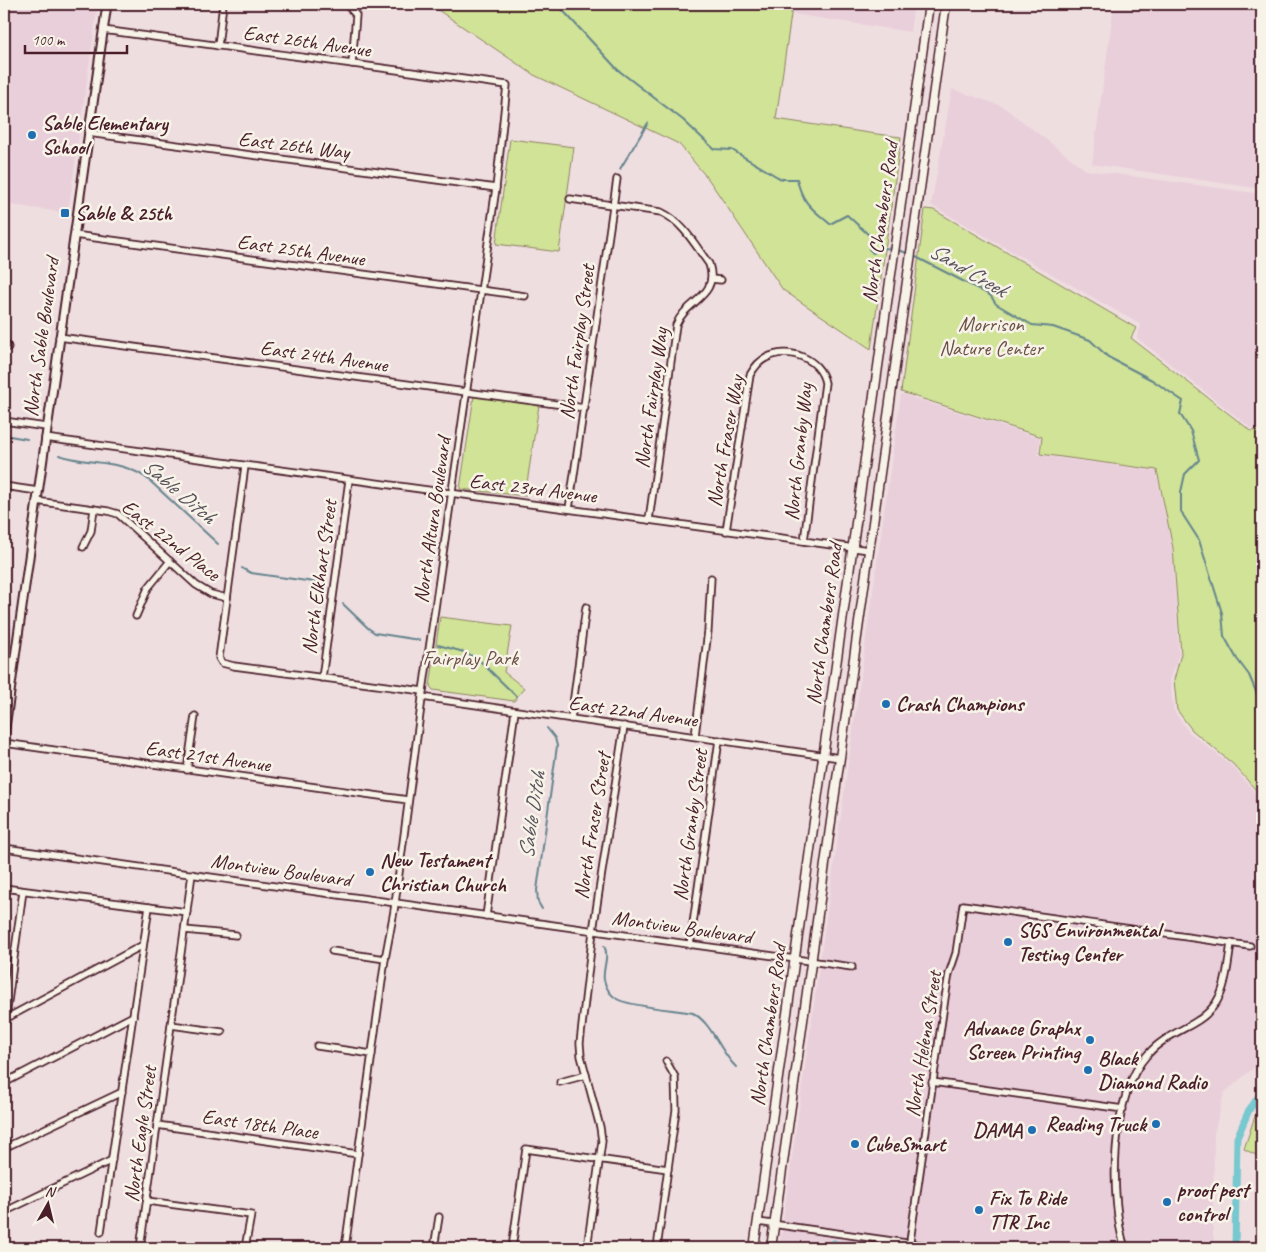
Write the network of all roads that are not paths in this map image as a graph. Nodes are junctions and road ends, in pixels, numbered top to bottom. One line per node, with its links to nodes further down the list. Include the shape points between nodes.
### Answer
1 (106, 4): 6 (street, North Sable Boulevard)
2 (223, 4): 7 (street)
3 (346, 4): 8 (street, via 356,15)
4 (929, 4): 11 (main road, North Chambers Road)
5 (946, 4): 12 (main road, North Chambers Road)
6 (103, 30): 7 (street, East 26th Avenue); 10 (street, North Sable Boulevard)
7 (218, 46): 8 (street, East 26th Avenue)
8 (352, 64): 9 (street, East 26th Avenue)
9 (507, 86): 14 (street, North Altura Boulevard)
10 (88, 133): 14 (street, East 26th Way); 17 (street, North Sable Boulevard)
11 (908, 153): 12 (main road); 43 (main road, North Chambers Road)
12 (924, 155): 44 (main road, North Chambers Road)
13 (617, 178): 16 (street, North Fairplay Street)
14 (496, 188): 20 (street, North Altura Boulevard)
15 (570, 199): 16 (street)
16 (613, 204): 18 (street, via 661,212 674,219 709,264); 27 (street, North Fairplay Street)
17 (74, 235): 20 (street, East 25th Avenue); 22 (street, North Sable Boulevard)
18 (711, 279): 19 (street); 39 (street, North Fairplay Way, via 705,294 683,313 676,325)
19 (722, 280)
20 (481, 291): 21 (street, East 25th Avenue); 26 (street, North Altura Boulevard)
21 (525, 296)
22 (59, 337): 26 (street, East 24th Avenue); 29 (street, North Sable Boulevard)
23 (4, 341): 24 (street)
24 (8, 347)
25 (792, 355): 40 (street, North Fraser Way, via 767,357 750,375); 41 (street, North Granby Way, via 814,362 825,383)
26 (467, 392): 27 (street, East 24th Avenue); 35 (street, North Altura Boulevard)
27 (585, 408): 38 (street, North Fairplay Street)
28 (4, 421): 29 (street)
29 (46, 427): 30 (street, North Sable Boulevard)
30 (45, 438): 31 (street, East 23rd Avenue); 34 (street, North Sable Boulevard)
31 (245, 466): 32 (street, East 23rd Avenue); 47 (street)
32 (349, 480): 35 (street, East 23rd Avenue); 50 (street, North Elkhart Street)
33 (4, 486): 34 (street)
34 (38, 491): 36 (street, North Sable Boulevard)
35 (451, 494): 38 (street, East 23rd Avenue); 52 (street, North Altura Boulevard)
36 (36, 501): 37 (street, East 22nd Place); 51 (street, North Sable Boulevard)
37 (94, 509): 42 (street, East 22nd Place, via 91,530); 45 (street, East 22nd Place, via 118,514)
38 (569, 509): 39 (street, East 23rd Avenue)
39 (649, 520): 40 (street, East 23rd Avenue)
40 (726, 531): 41 (street, East 23rd Avenue)
41 (804, 541): 43 (street, East 23rd Avenue)
42 (83, 547)
43 (852, 548): 44 (street, East 23rd Avenue); 61 (main road, North Chambers Road)
44 (869, 550): 62 (main road, North Chambers Road)
45 (170, 561): 47 (street, East 22nd Place, via 203,590); 49 (street, via 148,588)
46 (711, 578): 58 (street, North Granby Street)
47 (227, 598): 50 (street, East 22nd Avenue, via 220,660 224,664)
48 (586, 607): 55 (street)
49 (136, 616)
50 (322, 678): 52 (street, East 22nd Avenue)
51 (7, 687): 57 (street, North Sable Boulevard)
52 (423, 694): 53 (street, East 22nd Avenue); 64 (street, North Altura Boulevard)
53 (515, 711): 55 (street, East 22nd Avenue); 72 (street)
54 (195, 716): 63 (street)
55 (571, 719): 56 (street, East 22nd Avenue)
56 (624, 726): 58 (street, East 22nd Avenue); 74 (street, North Fraser Street)
57 (4, 735)
58 (695, 736): 59 (street, East 22nd Avenue)
59 (719, 740): 61 (street, East 22nd Avenue); 77 (street, North Granby Street)
60 (4, 743): 63 (street, East 21st Avenue)
61 (823, 756): 62 (street, East 22nd Avenue); 82 (main road, North Chambers Road)
62 (840, 758): 83 (main road, North Chambers Road)
63 (187, 770): 64 (street, East 21st Avenue)
64 (408, 800): 69 (street, North Altura Boulevard)
65 (4, 848): 66 (street, Montview Boulevard)
66 (192, 874): 69 (street, Montview Boulevard); 71 (street, North Eagle Street)
67 (4, 888): 68 (street)
68 (23, 891): 70 (street); 86 (street)
69 (394, 903): 72 (street, Montview Boulevard); 81 (street, North Altura Boulevard)
70 (149, 907): 71 (street); 78 (street)
71 (187, 912): 73 (street, North Eagle Street)
72 (486, 916): 74 (street, Montview Boulevard)
73 (185, 930): 75 (street); 87 (street, North Eagle Street)
74 (593, 931): 77 (street, Montview Boulevard); 93 (street, North Fraser Street, via 580,1044)
75 (236, 935)
76 (1231, 943): 79 (street); 95 (street, North Helena Street, via 963,905); 98 (street, via 1226,978 1217,1003 1202,1018 1170,1036 1146,1055 1133,1077)
77 (690, 944): 82 (street, Montview Boulevard)
78 (143, 945): 85 (street); 86 (street)
79 (1250, 946)
80 (332, 951): 81 (street)
81 (385, 959): 91 (street, North Altura Boulevard)
82 (794, 960): 83 (street, Montview Boulevard); 108 (main road, North Chambers Road)
83 (812, 962): 84 (street, Montview Boulevard); 109 (main road, North Chambers Road)
84 (852, 967)
85 (133, 1016): 96 (street); 97 (street)
86 (5, 1019): 88 (street)
87 (171, 1025): 89 (street); 99 (street, North Eagle Street)
88 (4, 1031)
89 (222, 1032)
90 (317, 1046): 91 (street)
91 (372, 1054): 101 (street, North Altura Boulevard)
92 (666, 1061): 104 (street, via 674,1073 676,1093)
93 (586, 1075): 94 (street); 103 (street, North Fraser Street, via 600,1127)
94 (560, 1082)
95 (932, 1082): 98 (street); 111 (street, North Helena Street)
96 (4, 1083)
97 (122, 1092): 100 (street); 102 (street)
98 (1122, 1109): 122 (street, via 1114,1183 1118,1223)
99 (157, 1125): 101 (street, East 18th Place); 105 (street, North Eagle Street)
100 (4, 1148)
101 (358, 1154): 114 (street, North Altura Boulevard)
102 (112, 1160): 106 (street); 110 (street)
103 (600, 1160): 104 (street); 116 (street, via 526,1150); 117 (street, North Fraser Street)
104 (668, 1169): 118 (street)
105 (147, 1201): 112 (street, North Eagle Street); 113 (street, via 251,1215)
106 (4, 1212)
107 (439, 1217): 115 (street)
108 (758, 1222): 109 (street); 119 (main road, North Chambers Road)
109 (774, 1224): 111 (street); 120 (main road, North Chambers Road)
110 (101, 1232)
111 (909, 1246): 121 (street)
112 (140, 1248)
113 (245, 1248)
114 (345, 1248)
115 (434, 1248)
116 (512, 1248)
117 (587, 1248)
118 (657, 1248)
119 (754, 1248)
120 (771, 1248)
121 (942, 1248)
122 (1125, 1248)

